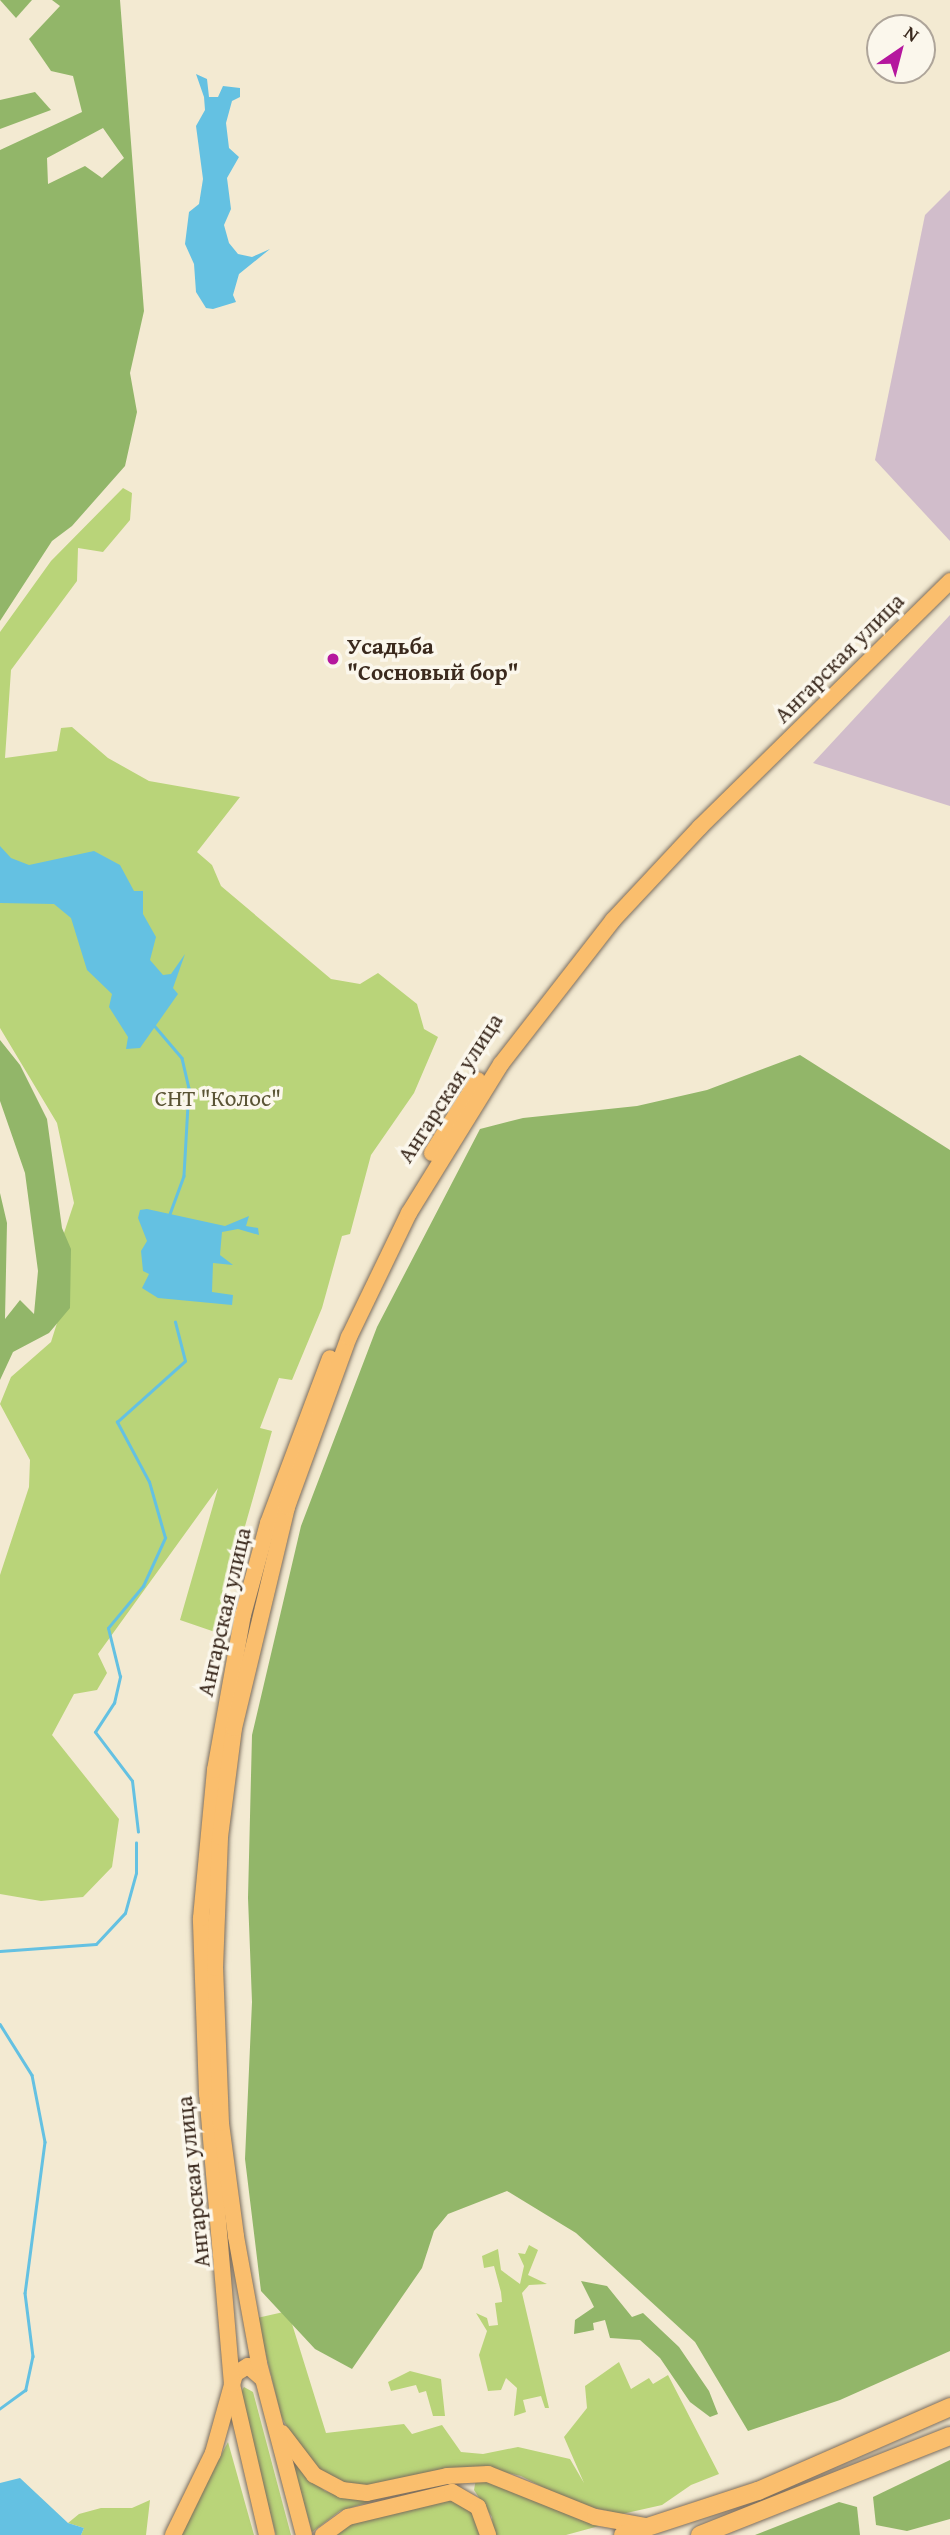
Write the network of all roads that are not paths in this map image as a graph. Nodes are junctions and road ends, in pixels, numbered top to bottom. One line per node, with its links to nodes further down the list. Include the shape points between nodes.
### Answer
1 (950, 581): 2 (main road, Ангарская улица)
2 (701, 827): 3 (main road, Ангарская улица, via 613,920 501,1064 409,1213 349,1337 271,1561 234,1728 220,1837 215,1968 221,2123 236,2236); 4 (main road, Ангарская улица, via 638,881 590,932 491,1060 442,1136 341,1329 268,1523 225,1702 201,1918 206,2094)
3 (263, 2378): 4 (main road, via 245,2365); 7 (main road, via 282,2433 307,2468 331,2487 367,2493 447,2476 488,2474 609,2522); 10 (main road, Ангарская улица)
4 (232, 2385): 8 (main road, via 213,2453); 9 (main road, Ангарская улица)
5 (950, 2407): 7 (highway, via 758,2491)
6 (950, 2436): 14 (highway)
7 (653, 2526): 13 (highway)
8 (173, 2535)
9 (267, 2535)
10 (304, 2535)
11 (323, 2535): 12 (main road, via 348,2517 452,2492 478,2507)
12 (488, 2535)
13 (623, 2535)
14 (700, 2535)

